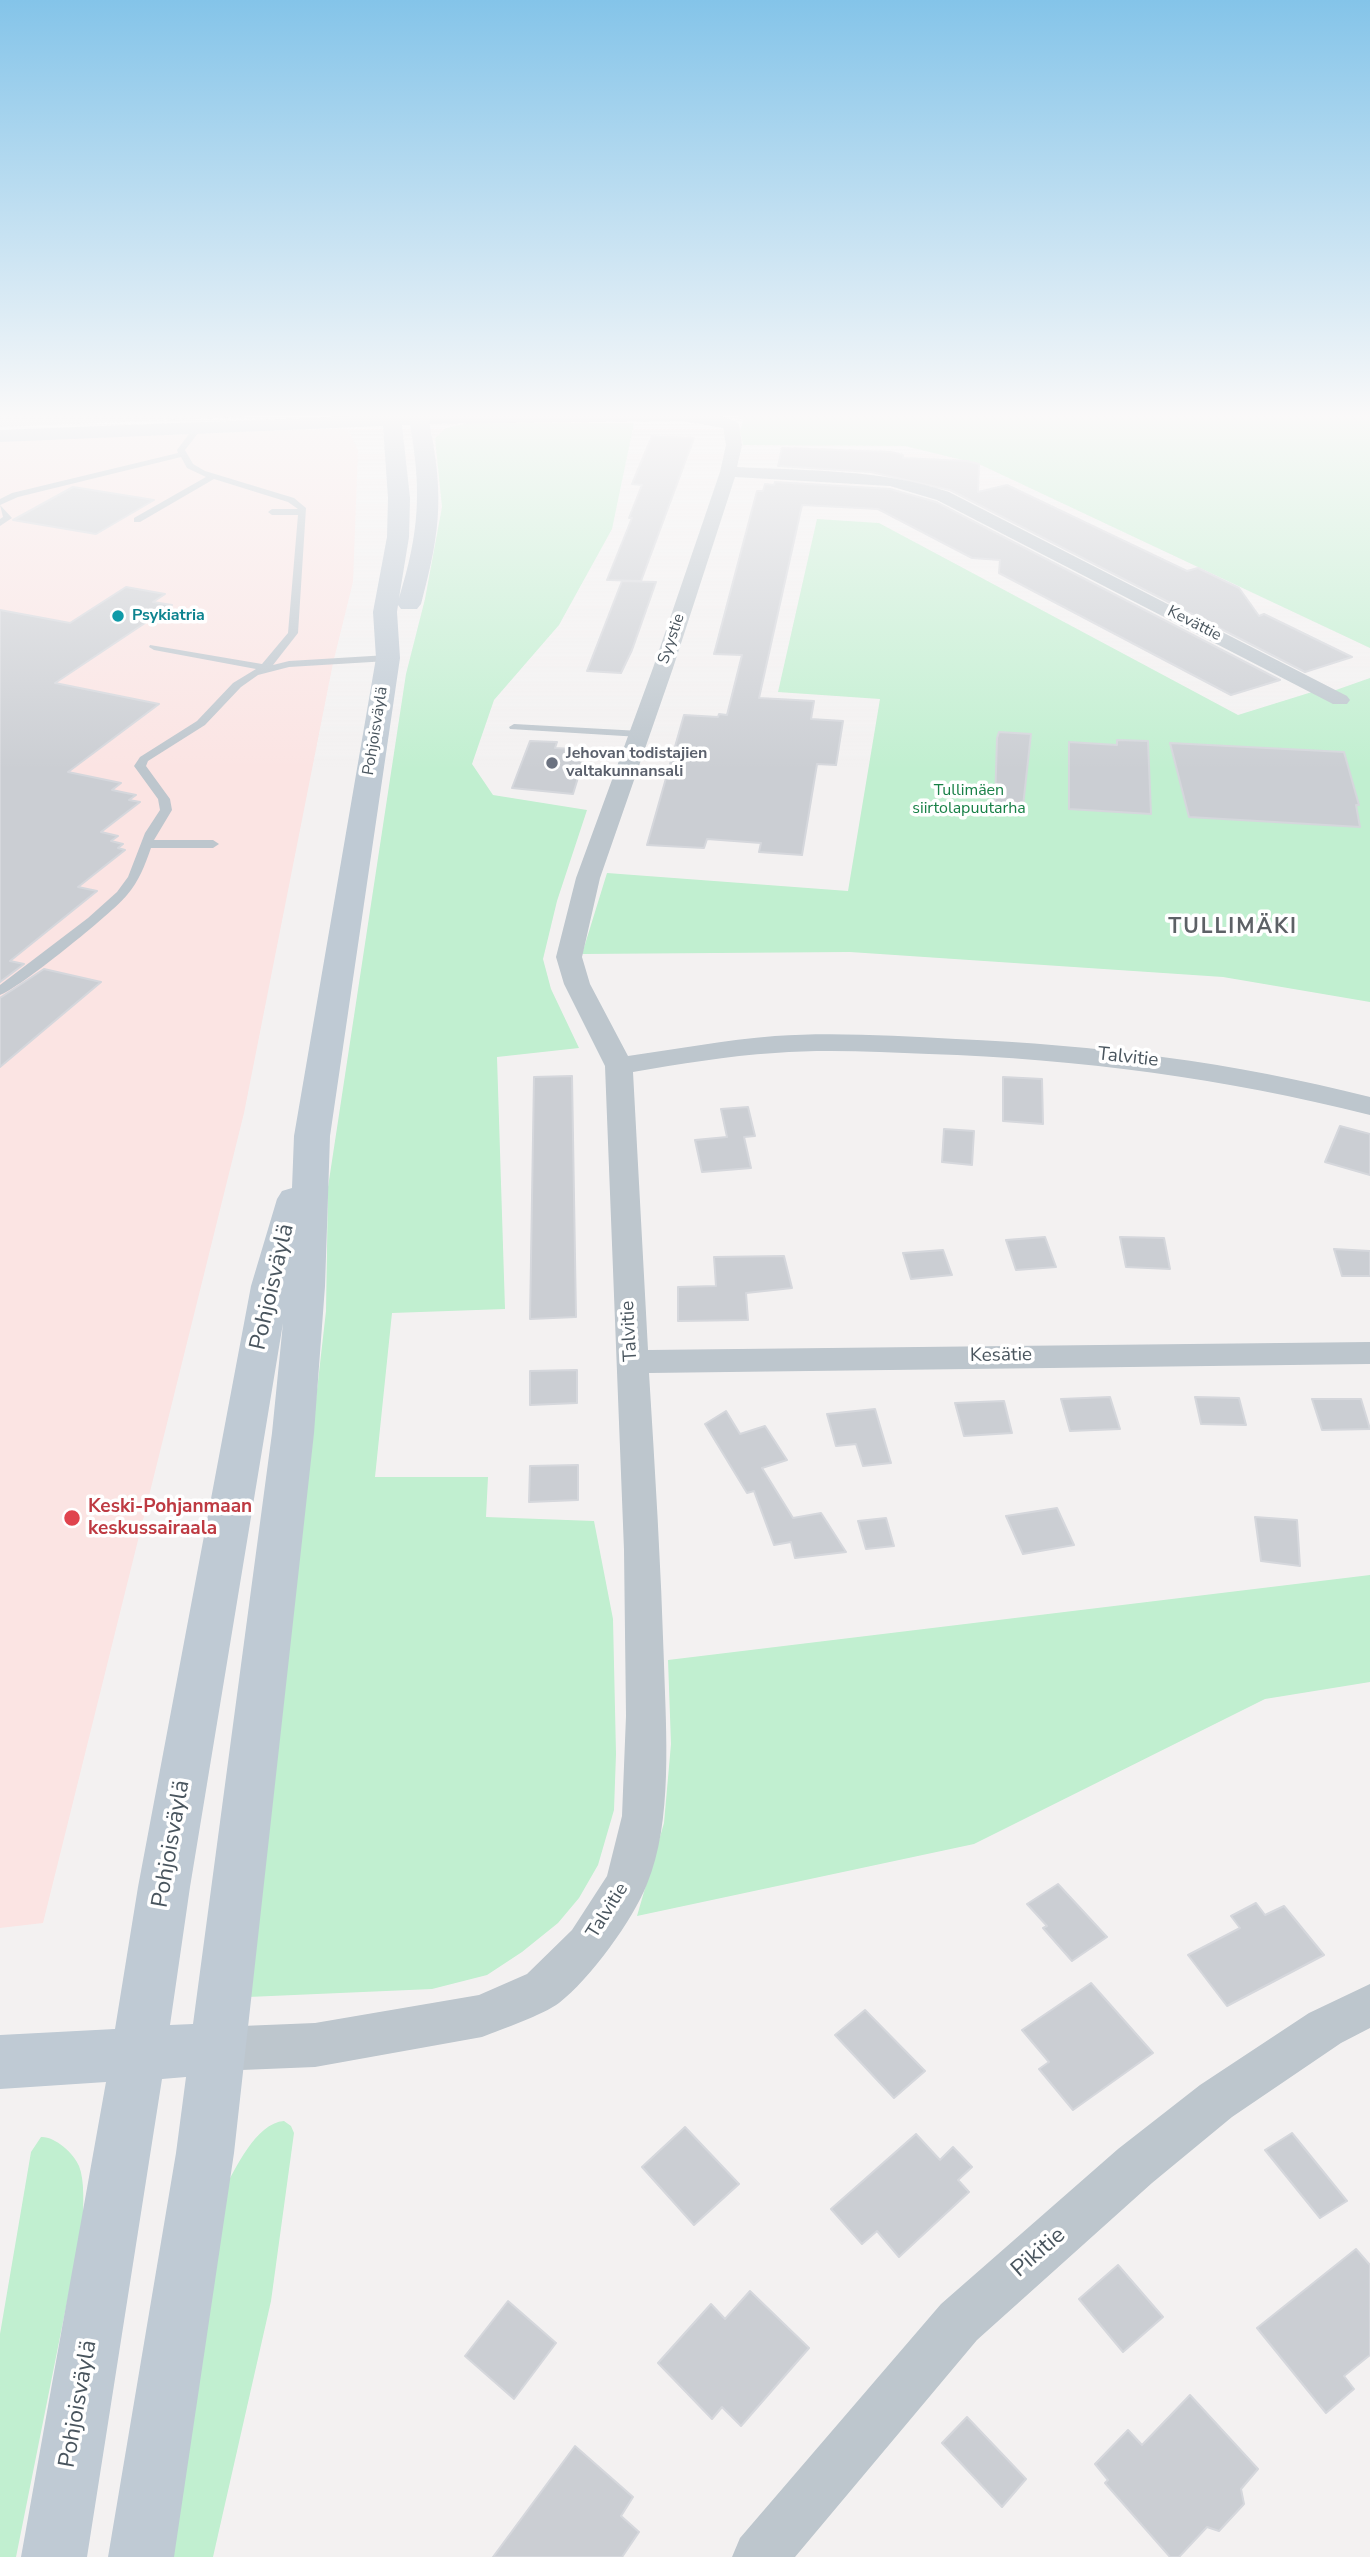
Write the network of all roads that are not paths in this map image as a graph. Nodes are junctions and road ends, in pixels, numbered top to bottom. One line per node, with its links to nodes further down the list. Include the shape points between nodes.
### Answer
1 (301, 531): 8 (lane, via 293,634)
2 (398, 531): 7 (main road, Pohjoisväylä, via 385,612)
3 (427, 531): 7 (main road, Pohjoisväylä, via 408,610)
4 (707, 531): 11 (street, Syystie)
5 (1012, 531): 9 (street, Kevättie)
6 (154, 648): 8 (lane)
7 (388, 658): 8 (lane); 17 (main road, Pohjoisväylä)
8 (265, 668): 12 (lane, via 245,678 201,723 144,759 141,766 164,799 166,810)
9 (1340, 700)
10 (514, 727): 11 (lane)
11 (640, 734): 15 (street, Syystie, via 589,878 569,957)
12 (147, 844): 13 (lane); 14 (lane, via 121,895)
13 (213, 844)
14 (0, 991)
15 (619, 1066): 16 (street, Talvitie, via 754,1046 808,1043 1063,1052 1260,1077); 19 (street, Talvitie)
16 (1370, 1106)
17 (312, 1136): 21 (main road, Pohjoisväylä, via 306,1286 293,1433); 22 (main road, Pohjoisväylä, via 270,1286)
18 (1370, 1353): 19 (street, Kesätie)
19 (632, 1362): 21 (street, Talvitie, via 646,1716 643,1816 627,1882 587,1944 543,1989 482,2017 315,2045)
20 (1370, 2005): 26 (street, Pikitie, via 1325,2028 1216,2101 1135,2166 959,2322)
21 (217, 2049): 22 (main road); 25 (main road, Pohjoisväylä, via 205,2153)
22 (138, 2054): 23 (main road); 24 (main road, Pohjoisväylä)
23 (0, 2062)
24 (54, 2557)
25 (141, 2557)
26 (759, 2557)

